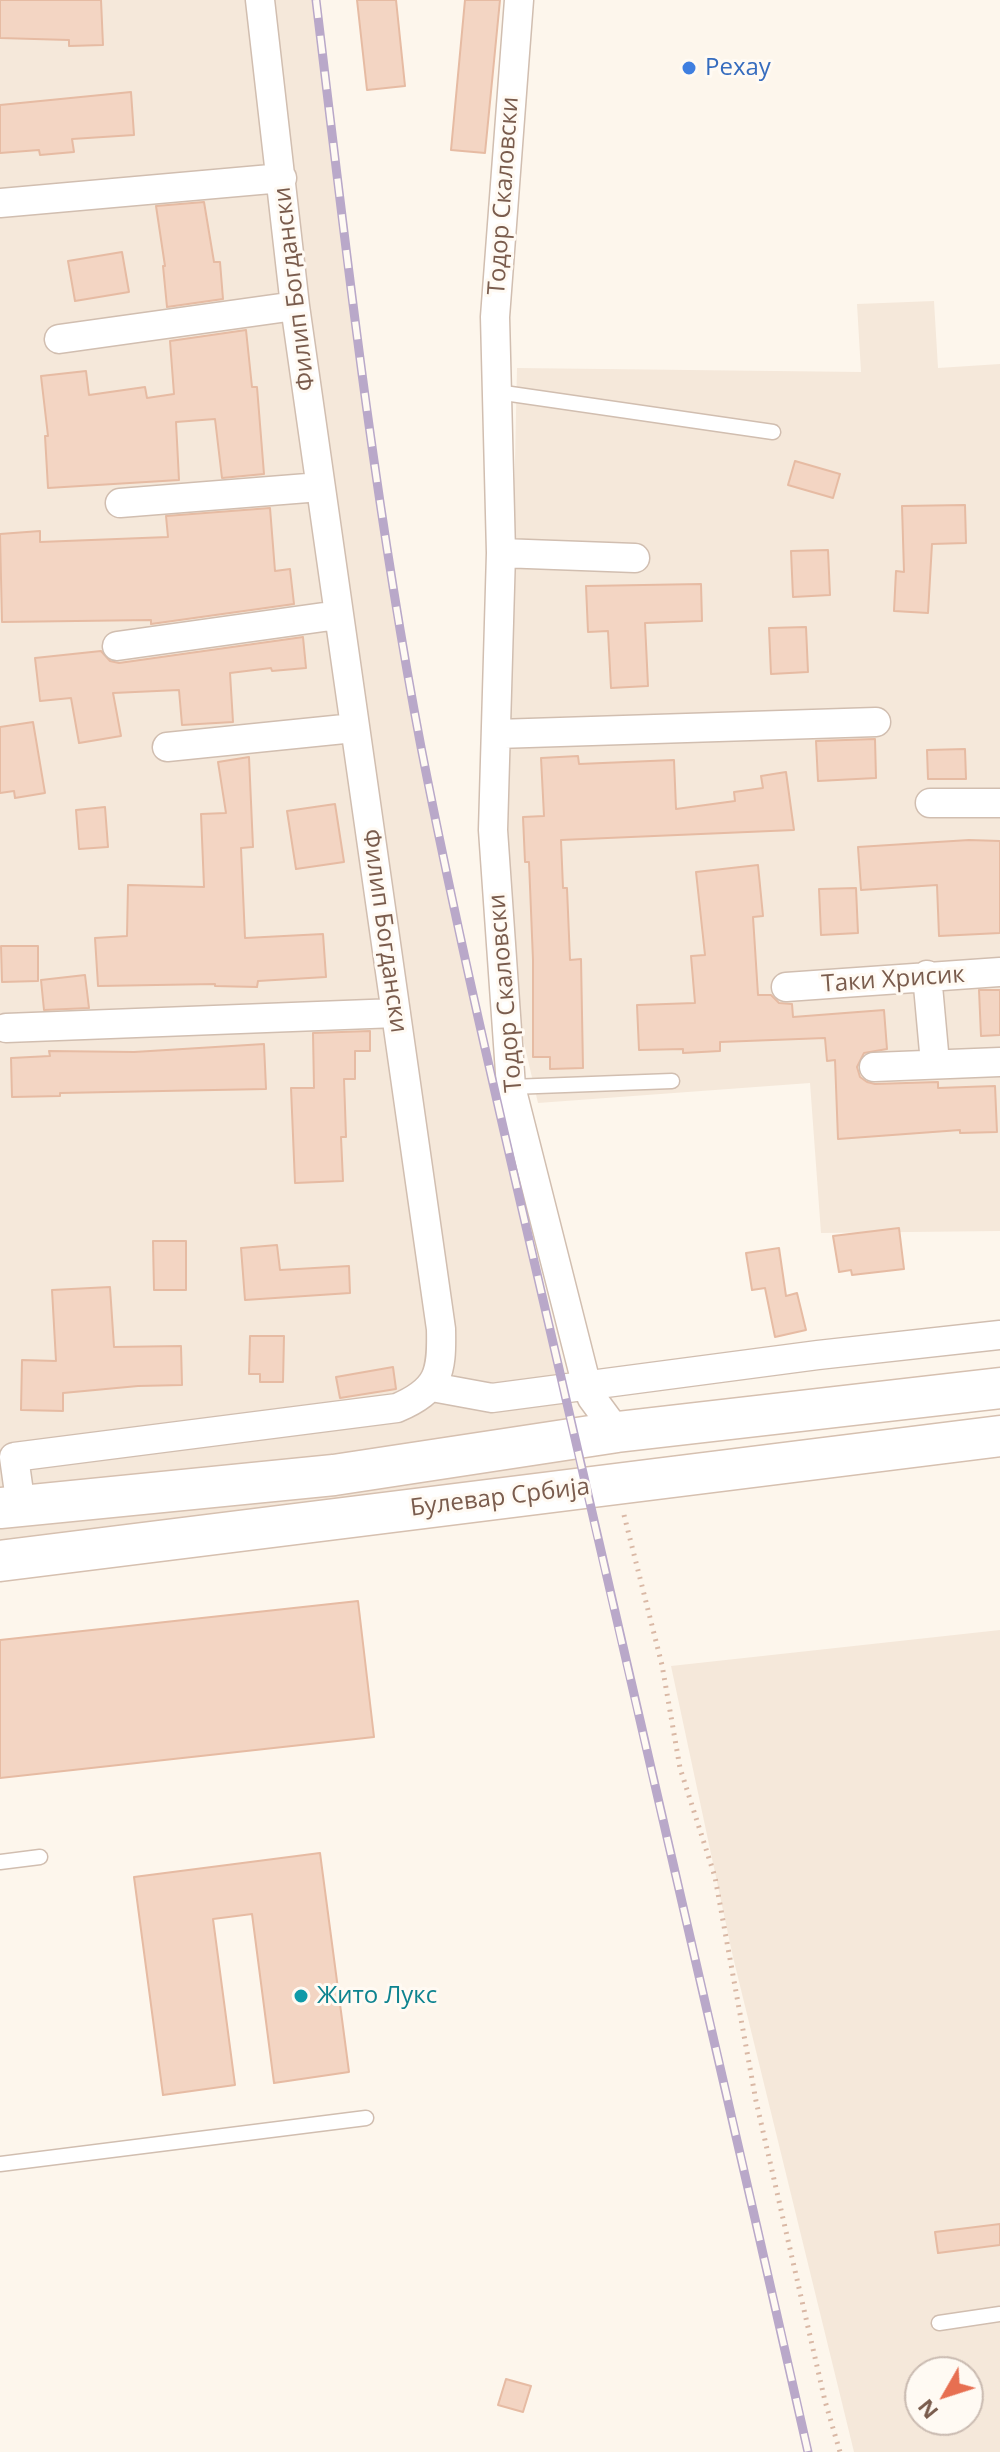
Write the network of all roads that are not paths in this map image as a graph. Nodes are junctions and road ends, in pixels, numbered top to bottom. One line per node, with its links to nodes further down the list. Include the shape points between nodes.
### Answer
1 (260, 0): 3 (street, Филип Богдански)
2 (519, 0): 7 (street, Тодор Скаловски, via 495,317)
3 (282, 178): 4 (street); 5 (street, Филип Богдански)
4 (0, 203)
5 (295, 306): 6 (street); 9 (street, Филип Богдански)
6 (59, 339)
7 (497, 392): 8 (lane); 11 (street, Тодор Скаловски)
8 (773, 432)
9 (320, 487): 10 (street); 13 (street, Филип Богдански)
10 (120, 503)
11 (501, 553): 12 (street); 17 (street, Тодор Скаловски)
12 (635, 558)
13 (338, 615): 14 (street); 16 (street, Филип Богдански)
14 (117, 646)
15 (876, 722): 17 (street)
16 (354, 728): 18 (street); 24 (street, Филип Богдански)
17 (497, 734): 30 (street, Тодор Скаловски, via 493,830)
18 (167, 747)
19 (930, 803): 20 (street)
20 (1000, 803)
21 (1000, 972): 22 (street, Таки Хрисик)
22 (927, 975): 23 (street, Таки Хрисик); 27 (street)
23 (786, 987)
24 (396, 1013): 25 (street); 32 (street, Филип Богдански, via 441,1329 442,1356)
25 (6, 1028)
26 (1000, 1062): 27 (street)
27 (935, 1063): 28 (street)
28 (874, 1067)
29 (672, 1081): 30 (lane)
30 (511, 1087): 33 (street, Тодор Скаловски)
31 (1000, 1335): 33 (street)
32 (432, 1387): 33 (street, via 492,1398); 37 (street, via 397,1408 14,1457)
33 (587, 1387): 35 (street, Тодор Скаловски)
34 (1000, 1388): 35 (street, Булевар Србија)
35 (617, 1432): 37 (street, Булевар Србија, via 334,1475)
36 (1000, 1436): 38 (street, Булевар Србија)
37 (11, 1508)
38 (0, 1561)
39 (40, 1857): 40 (lane)
40 (0, 1862)
41 (366, 2118): 42 (lane)
42 (0, 2164)
43 (1000, 2314): 44 (lane)
44 (939, 2323)

